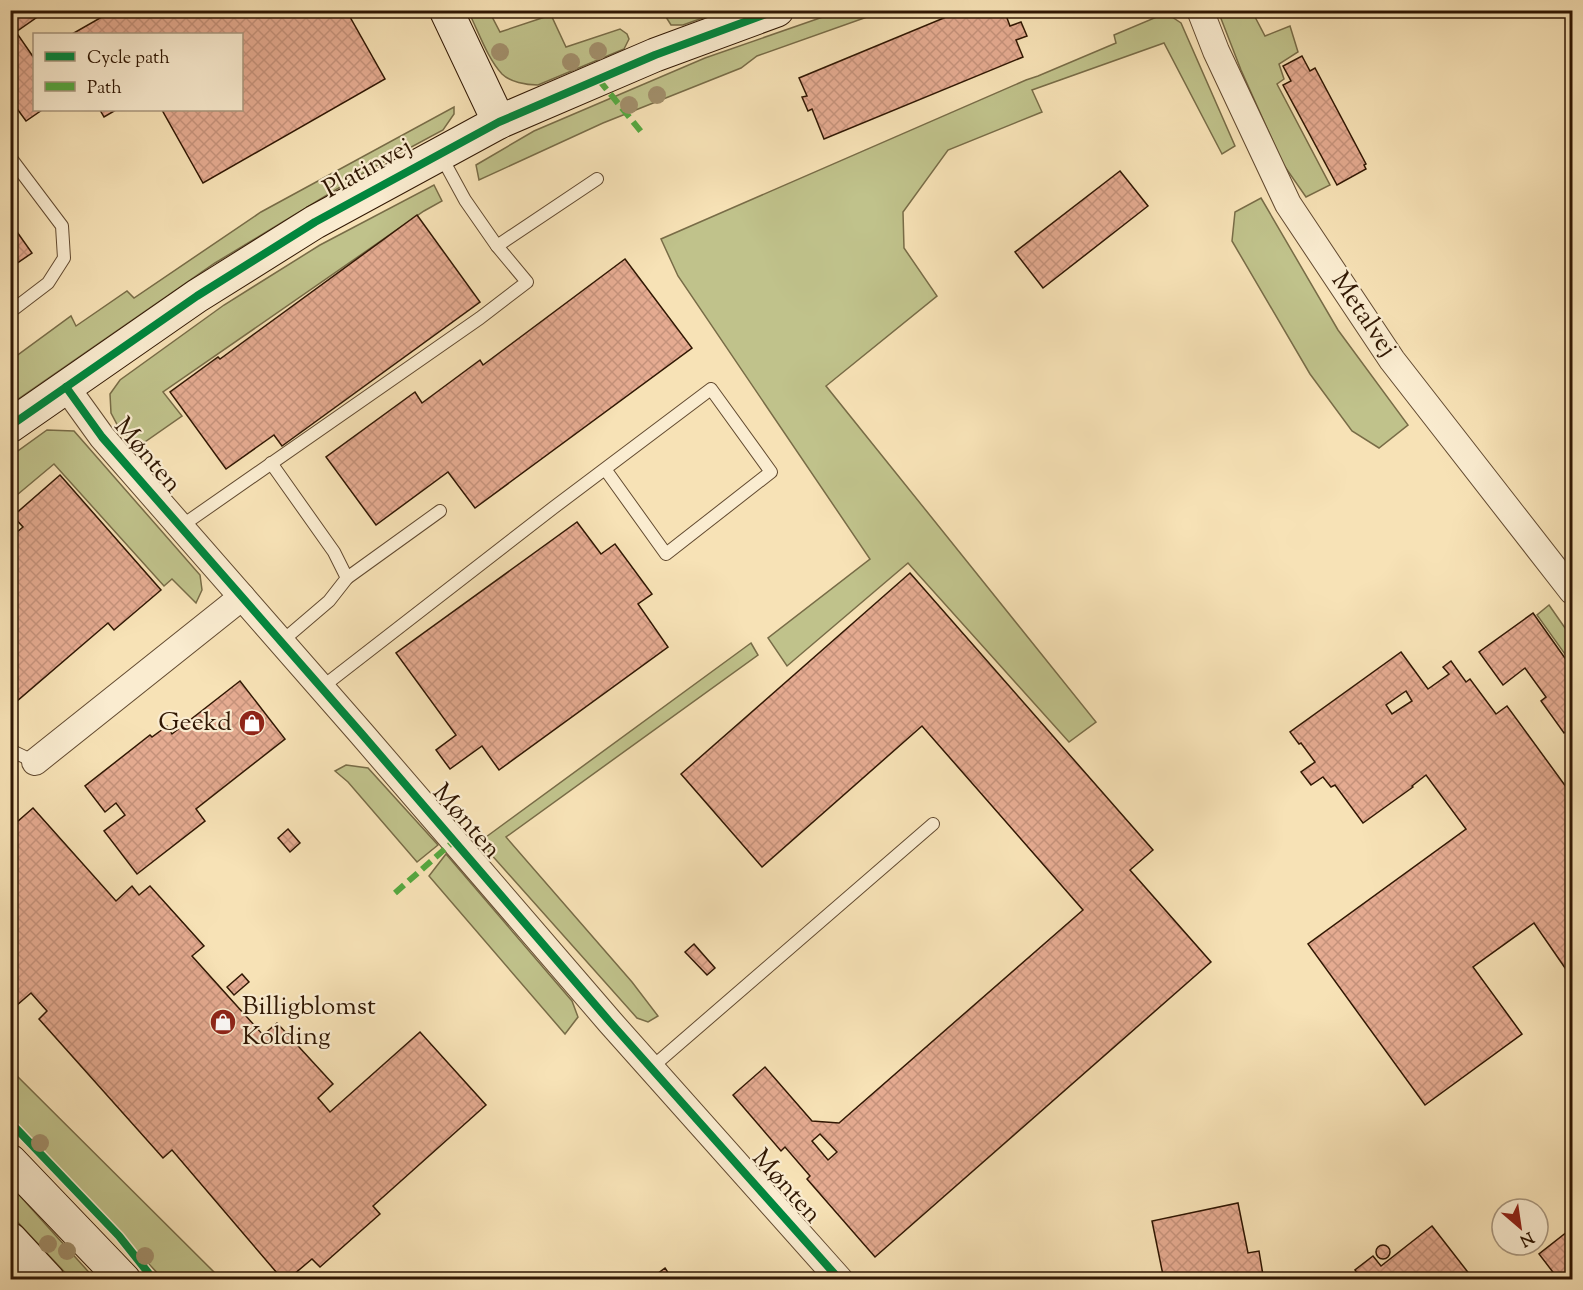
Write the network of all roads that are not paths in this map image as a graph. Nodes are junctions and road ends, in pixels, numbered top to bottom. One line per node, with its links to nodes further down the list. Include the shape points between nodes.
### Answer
1 (446, 10): 4 (street)
2 (777, 10): 4 (street, Platinvej, via 655,55)
3 (1200, 10): 17 (street, Metalvej, via 1288,204 1392,360)
4 (499, 122): 5 (street, Platinvej)
5 (440, 154): 8 (lane); 10 (street, Platinvej, via 315,222 197,296)
6 (10, 157): 9 (lane, via 62,226 64,258 48,284)
7 (597, 179): 8 (lane)
8 (497, 246): 12 (lane, via 527,282)
9 (10, 312)
10 (66, 387): 11 (street, Platinvej); 15 (street, Mønten, via 102,437)
11 (10, 426)
12 (271, 464): 15 (lane); 16 (lane)
13 (605, 469): 13 (lane, via 711,389 771,472 666,554); 20 (lane)
14 (440, 511): 16 (lane)
15 (180, 526): 18 (street, Mønten)
16 (348, 578): 19 (lane, via 329,601)
17 (1572, 591)
18 (242, 597): 19 (street, Mønten); 22 (street)
19 (281, 642): 20 (street, Mønten)
20 (321, 688): 24 (street, Mønten)
21 (10, 750): 22 (lane)
22 (35, 762)
23 (933, 824): 24 (lane)
24 (651, 1068): 29 (street, Mønten)
25 (10, 1161): 28 (street)
26 (10, 1239): 27 (street)
27 (48, 1280)
28 (124, 1280)
29 (840, 1280)

